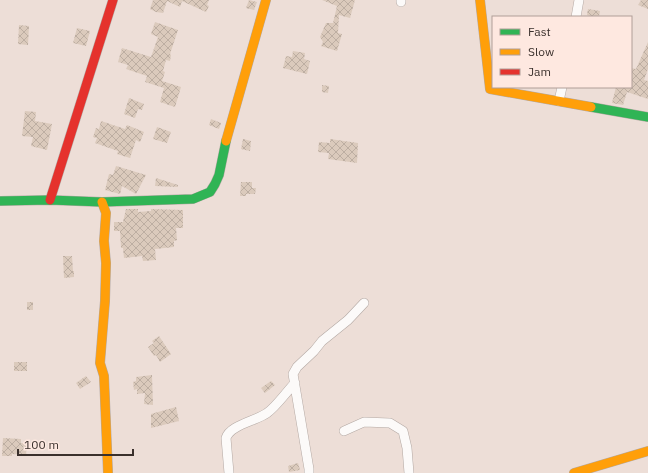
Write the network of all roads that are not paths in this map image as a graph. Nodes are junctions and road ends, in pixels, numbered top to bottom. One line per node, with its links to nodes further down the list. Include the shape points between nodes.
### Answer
1 (113, 0): 9 (street)
2 (266, 0): 11 (street, via 231,122 219,176 210,192 193,199)
3 (480, 0): 7 (street, via 480,20 488,61 490,89)
4 (579, 0): 5 (street)
5 (576, 16)
6 (562, 88): 7 (street)
7 (559, 101): 8 (street)
8 (648, 117)
9 (50, 200): 10 (street); 11 (street)
10 (0, 201)
11 (102, 202): 16 (street, via 106,213 106,271 100,363 104,376)
12 (364, 303): 13 (street, via 297,367 293,374)
13 (295, 383): 17 (street, via 268,412 227,434); 18 (street)
14 (344, 431): 19 (street, via 364,422 390,423 403,431)
15 (648, 451): 20 (street)
16 (108, 473)
17 (229, 473)
18 (309, 473)
19 (409, 473)
20 (574, 473)

